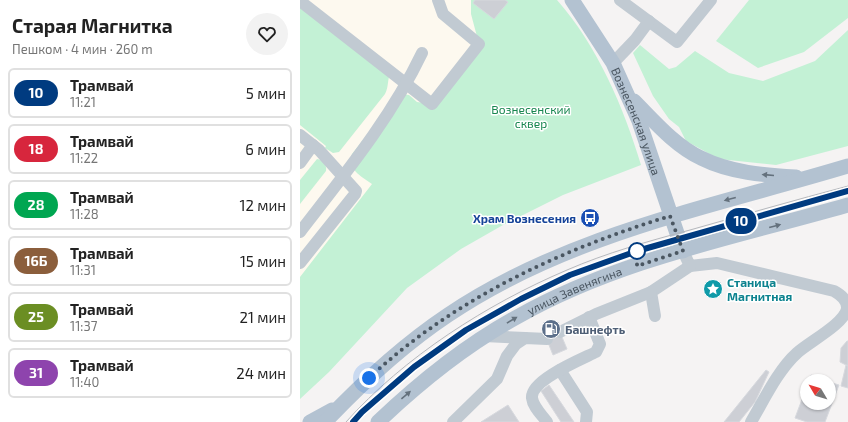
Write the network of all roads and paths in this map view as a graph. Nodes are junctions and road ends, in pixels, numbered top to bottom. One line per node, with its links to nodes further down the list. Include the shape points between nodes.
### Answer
1 (438, 0): 9 (street, via 443,14 479,45 433,104)
2 (620, 0): 6 (street)
3 (711, 0): 6 (street, via 677,42)
4 (300, 1): 9 (street)
5 (577, 2): 8 (main road, Вознесенская улица)
6 (649, 21): 8 (street, via 635,40)
7 (422, 53): 9 (street)
8 (612, 63): 10 (main road, Вознесенская улица)
9 (407, 85): 15 (street)
10 (628, 95): 16 (main road, one-way to 10, via 742,172 700,158 675,140); 18 (main road, Вознесенская улица)
11 (300, 135): 12 (street)
12 (313, 145): 13 (street); 15 (street)
13 (300, 162)
14 (848, 166): 16 (main road)
15 (342, 177): 19 (street); 21 (street, via 355,187 356,193)
16 (807, 178): 18 (main road, one-way to 18)
17 (848, 205): 20 (main road, улица Завенягина, one-way to 17)
18 (670, 216): 20 (main road, Вознесенская улица); 31 (main road, via 592,243 522,273 490,290 448,315 408,345)
19 (300, 232)
20 (683, 251): 22 (street); 27 (main road, улица Завенягина, one-way to 20, via 518,316 594,281)
21 (300, 263)
22 (690, 266): 23 (street); 38 (street, via 718,263 838,293 847,302 848,308 841,320 791,359)
23 (651, 292): 24 (street); 25 (street)
24 (655, 316)
25 (589, 317): 26 (street); 30 (street, via 600,344 599,348 596,352)
26 (560, 332)
27 (484, 336): 28 (street); 34 (main road, улица Завенягина, one-way to 27, via 436,371)
28 (525, 338): 29 (street); 35 (street, via 516,344 507,356 497,378)
29 (547, 339)
30 (560, 370): 36 (street, via 533,390 534,404); 37 (street, via 587,412)
31 (340, 406): 32 (main road); 33 (main road)
32 (310, 422)
33 (325, 422)
34 (378, 422)
35 (453, 422)
36 (547, 422)
37 (586, 422)
38 (751, 422)

